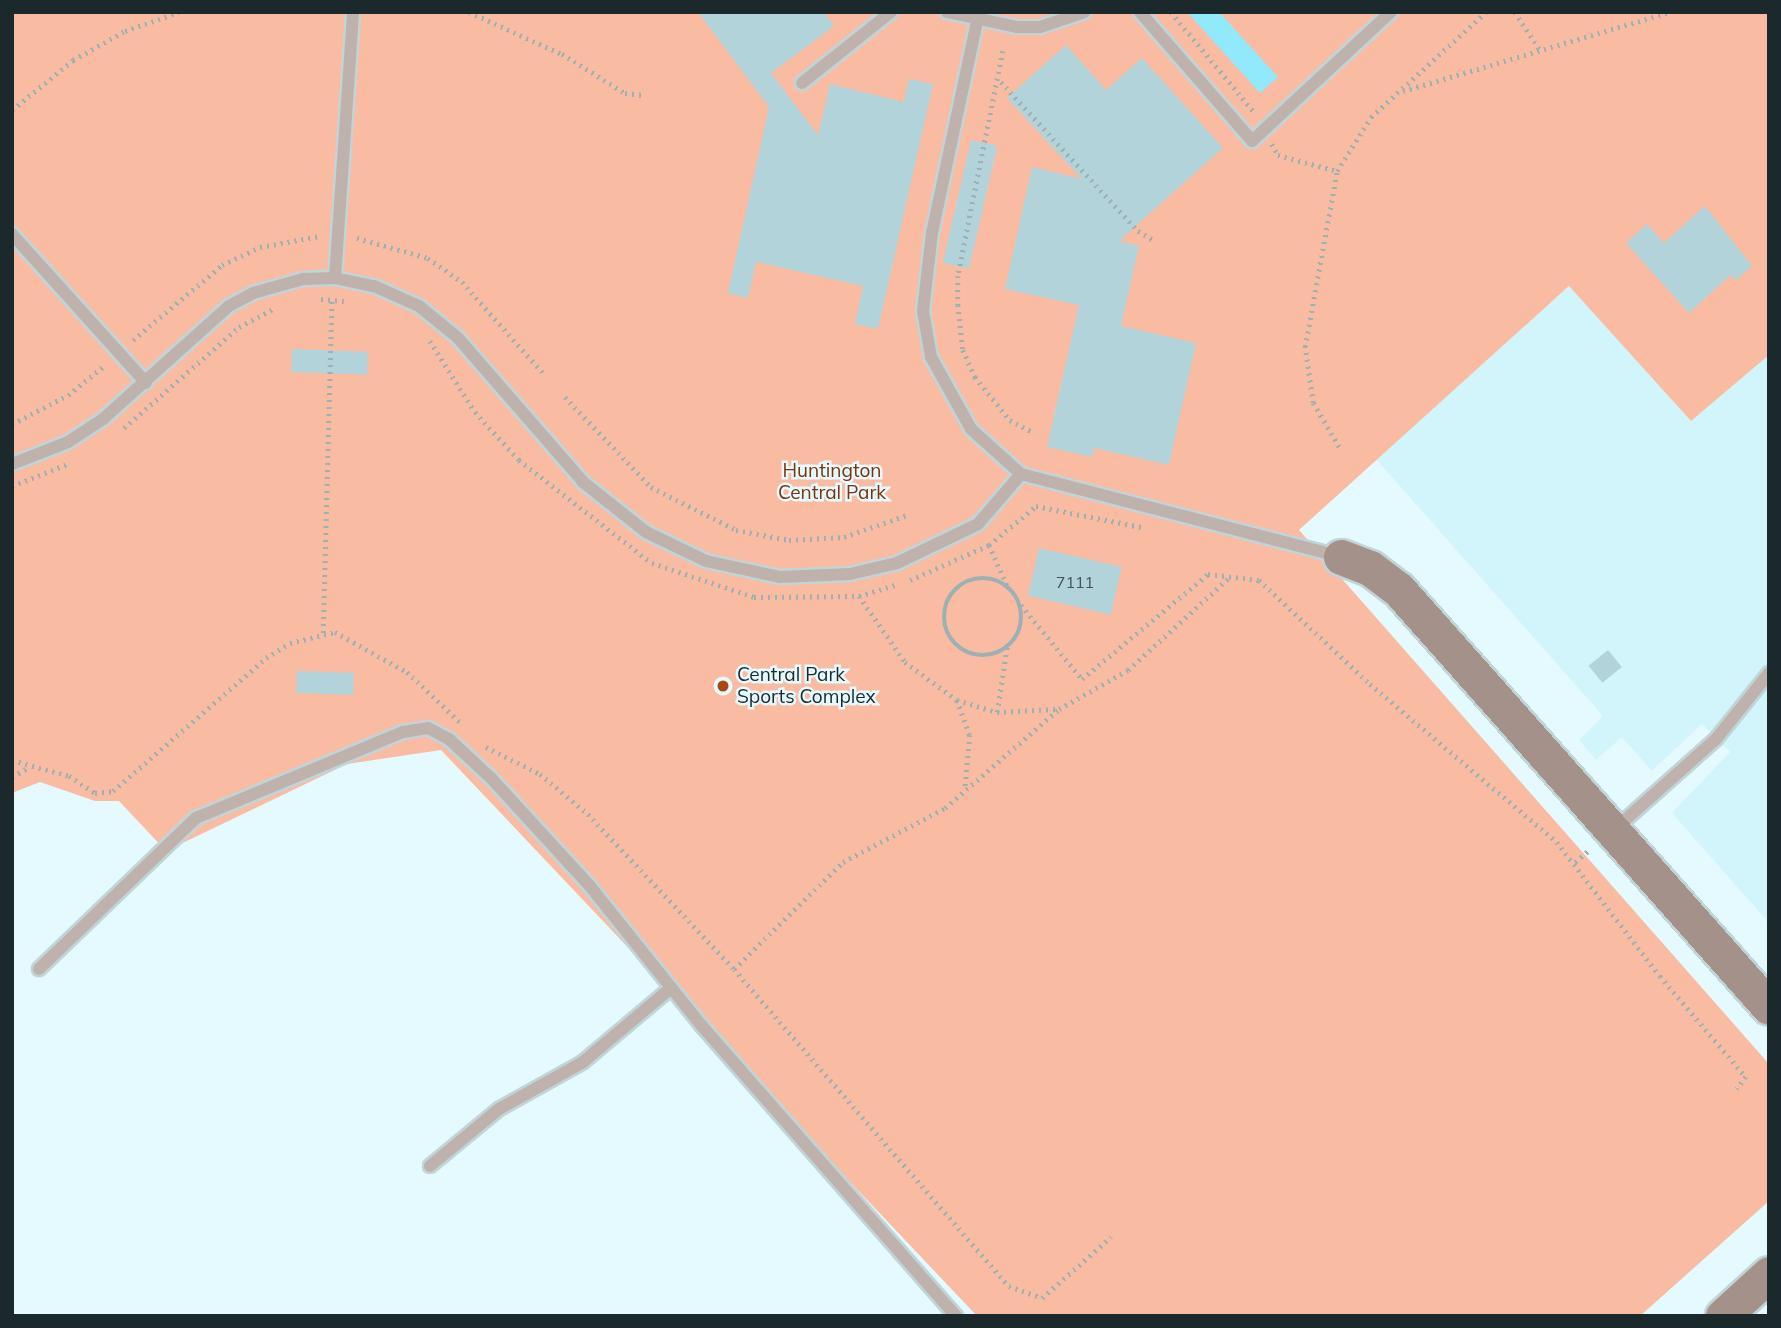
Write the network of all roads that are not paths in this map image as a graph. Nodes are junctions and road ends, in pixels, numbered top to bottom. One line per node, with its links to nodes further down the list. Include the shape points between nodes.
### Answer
1 (353, 12): 10 (lane)
2 (891, 12): 8 (lane)
3 (947, 12): 7 (lane)
4 (1085, 12): 7 (lane, via 1040,27)
5 (1140, 12): 6 (lane, via 1252,141)
6 (1391, 12)
7 (978, 16): 13 (lane, via 932,233 923,311 931,356 949,396 971,429)
8 (802, 83)
9 (12, 234): 11 (lane)
10 (335, 278): 11 (lane, via 303,279 253,293 229,306); 13 (lane, via 374,286 419,306 458,338 583,482 646,532 706,561 780,577 850,574 897,563 978,524)
11 (146, 383): 12 (lane, via 68,442)
12 (12, 464)
13 (1021, 474): 14 (lane)
14 (1341, 557): 16 (street, via 1370,568 1399,590)
15 (1769, 673): 16 (lane, via 1716,739)
16 (1600, 841): 19 (street)
17 (39, 969): 18 (lane, via 196,818 403,732 428,728 449,739 491,778 589,886)
18 (671, 988): 20 (lane, via 583,1062 499,1109); 22 (lane)
19 (1769, 1007)
20 (430, 1166)
21 (1769, 1274): 23 (street)
22 (956, 1316)
23 (1723, 1316)

